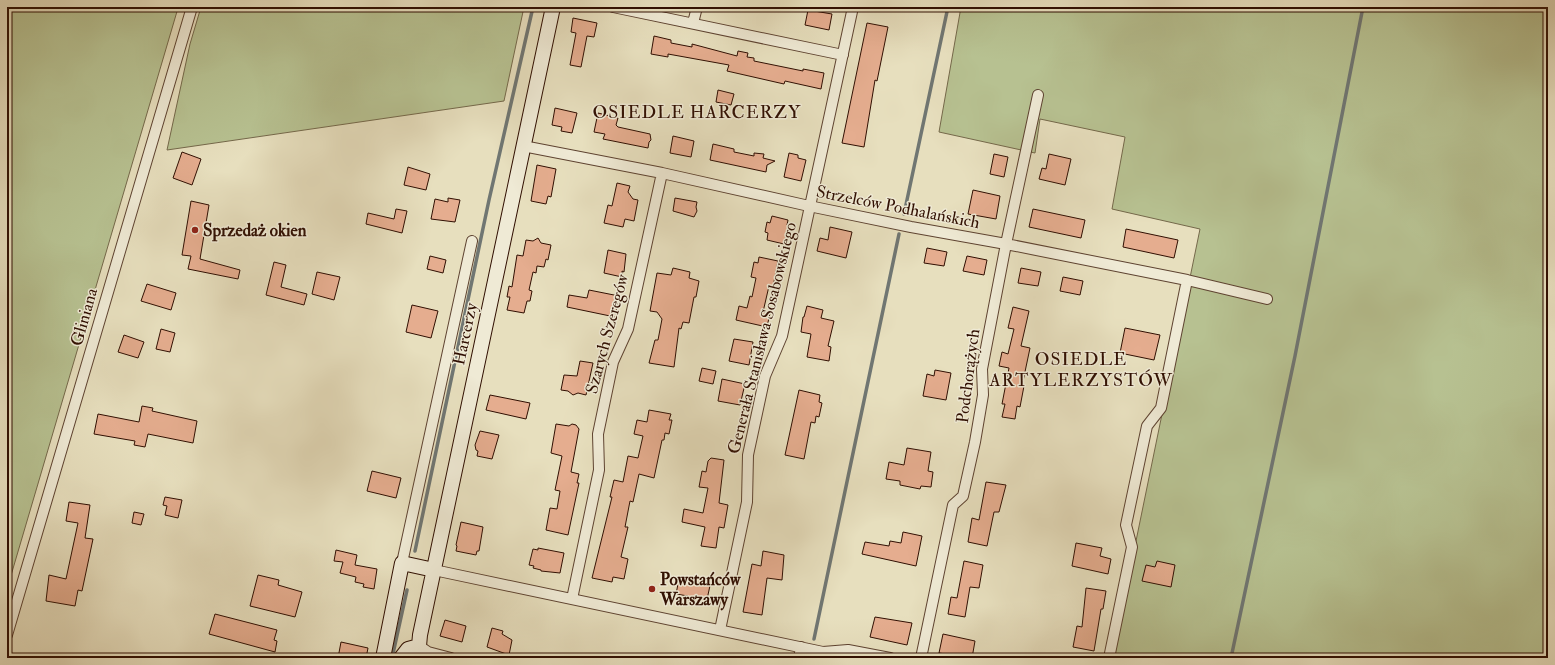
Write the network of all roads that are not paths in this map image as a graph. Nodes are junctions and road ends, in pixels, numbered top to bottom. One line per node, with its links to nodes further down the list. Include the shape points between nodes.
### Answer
1 (192, 7): 20 (street, Gliniana)
2 (553, 7): 9 (street, Harcerzy)
3 (614, 7): 6 (street)
4 (697, 7): 6 (street)
5 (853, 7): 7 (street, Generała Stanisława Sosabowskiego)
6 (693, 23): 7 (street)
7 (843, 55): 11 (street, Generała Stanisława Sosabowskiego)
8 (1038, 95): 13 (street, Podchorążych)
9 (523, 146): 10 (street, Strzelców Podhalańskich); 17 (street, Harcerzy)
10 (662, 173): 11 (street, Strzelców Podhalańskich); 18 (street, Szarych Szeregów, via 628,329 613,362 598,434 599,470)
11 (809, 206): 13 (street, Strzelców Podhalańskich); 19 (street, Generała Stanisława Sosabowskiego, via 782,336 765,376 750,448 747,502)
12 (472, 241): 16 (street, Harcerzy)
13 (1006, 244): 14 (street, Strzelców Podhalańskich); 29 (street, Podchorążych, via 982,370 983,395 976,442 962,496 953,506)
14 (1187, 280): 15 (street, Strzelców Podhalańskich); 30 (street, via 1161,408 1146,426 1126,525 1132,547)
15 (1267, 299)
16 (402, 563): 17 (street); 24 (street, Harcerzy)
17 (434, 570): 18 (street); 21 (street, Harcerzy)
18 (572, 599): 19 (street)
19 (720, 630): 22 (street)
20 (7, 635)
21 (419, 646): 25 (street, via 408,649); 26 (street, via 428,652)
22 (801, 647): 23 (street); 27 (street)
23 (822, 655): 28 (street, via 831,650 848,650)
24 (383, 658)
25 (402, 658)
26 (451, 658)
27 (799, 658)
28 (890, 658)
29 (921, 658)
30 (1108, 658)

